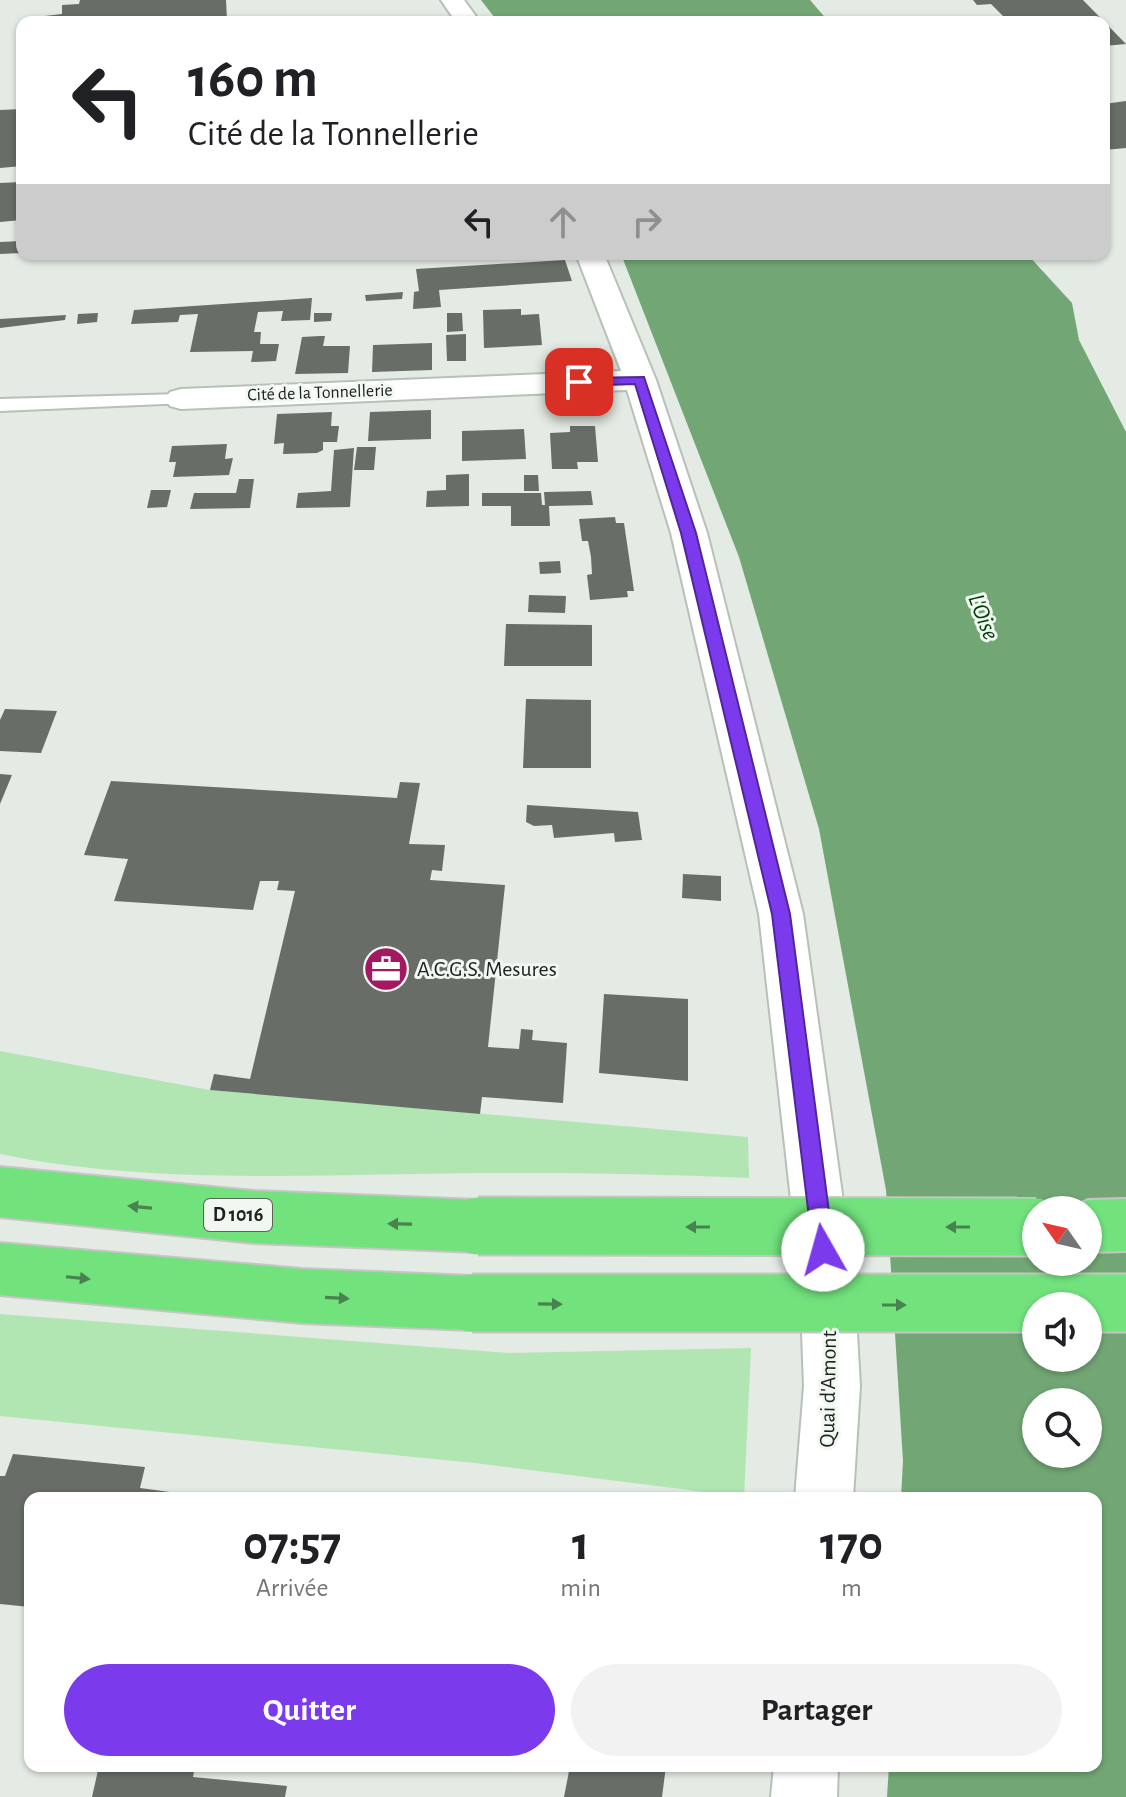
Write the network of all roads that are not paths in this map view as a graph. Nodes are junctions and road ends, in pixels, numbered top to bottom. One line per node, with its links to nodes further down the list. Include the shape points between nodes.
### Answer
1 (592, 260): 2 (street, Quai d'Amont)
2 (640, 380): 3 (street, Cité de la Tonnellerie); 11 (street, Quai d'Amont, via 689,533 781,914 827,1280 832,1386)
3 (181, 399): 4 (lane, Cité de la Tonnellerie)
4 (0, 405)
5 (0, 1192): 8 (highway, D 1016, one-way to 5, bridge, via 478,1226 240,1216)
6 (1126, 1225): 7 (highway)
7 (1102, 1226)
8 (1022, 1227)
9 (0, 1269): 10 (highway, one-way to 10, bridge, via 302,1296 472,1303)
10 (1126, 1303)
11 (824, 1492)
12 (806, 1772): 13 (street)
13 (804, 1797)

